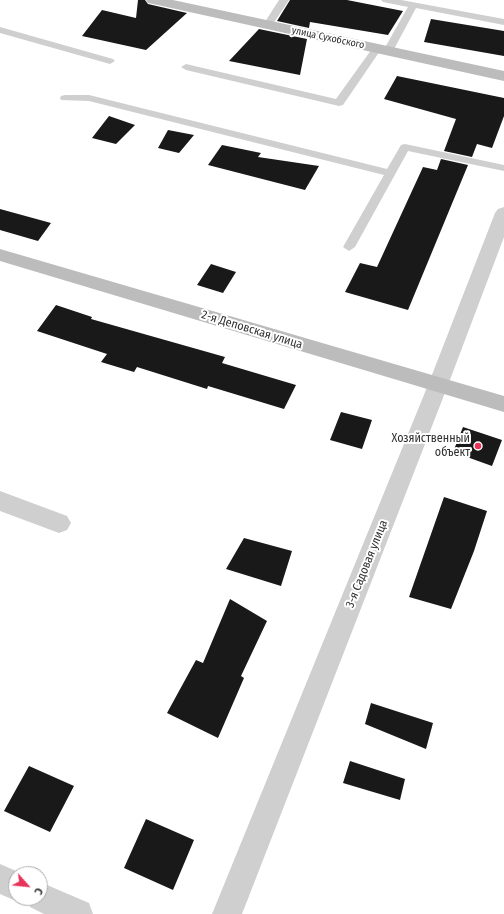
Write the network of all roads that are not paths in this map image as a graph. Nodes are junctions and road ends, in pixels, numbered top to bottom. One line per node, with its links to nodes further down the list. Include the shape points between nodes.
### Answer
1 (153, 0): 6 (street, улица Сухобского)
2 (284, 0): 6 (lane)
3 (386, 0): 4 (lane)
4 (413, 6): 5 (lane); 8 (lane)
5 (504, 22)
6 (268, 25): 8 (street, улица Сухобского)
7 (0, 30): 9 (lane)
8 (383, 50): 10 (lane, via 339,103); 11 (street, улица Сухобского)
9 (110, 61)
10 (186, 67)
11 (504, 76)
12 (65, 98): 14 (lane, via 88,98)
13 (504, 168): 14 (lane, via 405,146)
14 (390, 173): 16 (lane)
15 (504, 213): 18 (street, 3-я Садовая улица)
16 (348, 247)
17 (0, 255): 18 (street, 2-я Деповская улица)
18 (438, 385): 19 (street, 2-я Деповская улица); 24 (street, 3-я Садовая улица)
19 (504, 404)
20 (0, 501): 21 (street)
21 (59, 523)
22 (48, 901): 23 (street)
23 (78, 914)
24 (227, 914)

